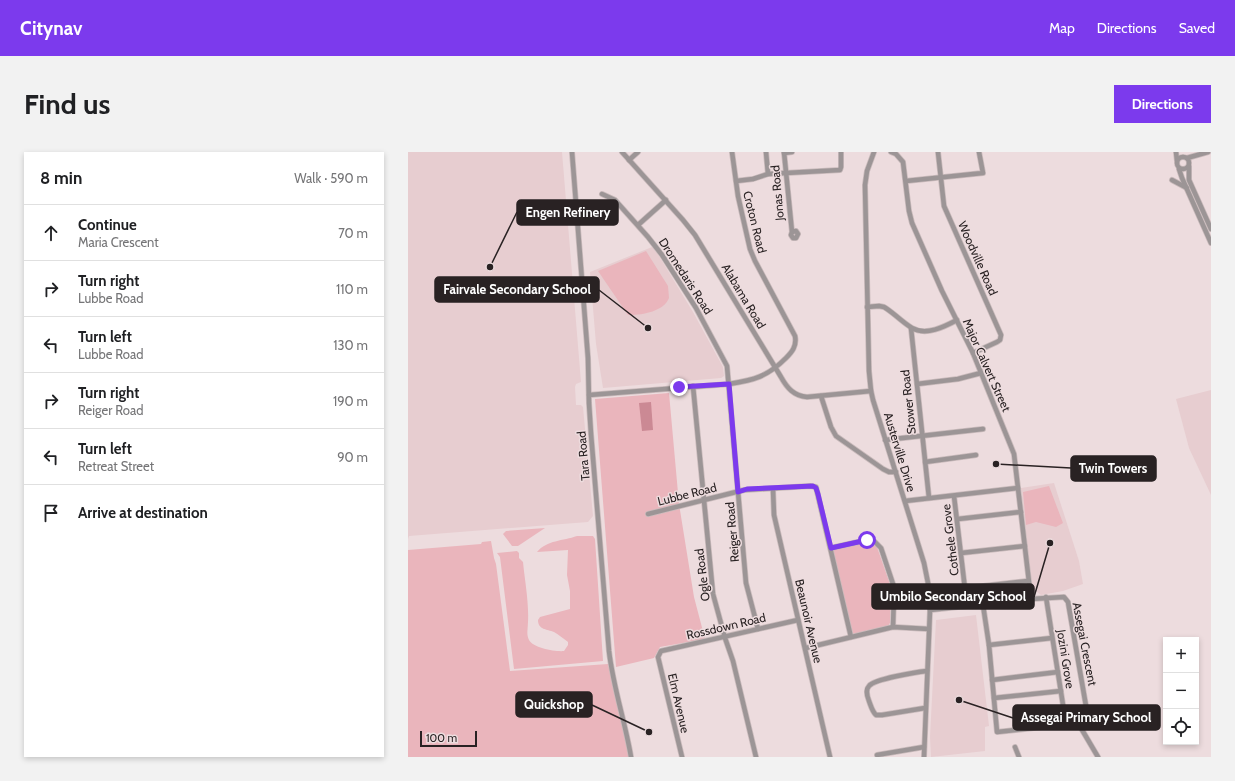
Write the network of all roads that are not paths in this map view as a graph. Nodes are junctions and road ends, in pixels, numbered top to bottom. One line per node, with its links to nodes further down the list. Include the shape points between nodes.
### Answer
1 (572, 152): 45 (street, Tara Road)
2 (622, 152): 18 (street, Alabama Road)
3 (638, 152): 18 (street)
4 (732, 152): 26 (street, Croton Road)
5 (766, 152): 22 (street)
6 (784, 152): 7 (street); 23 (street, Jonas Road)
7 (792, 152)
8 (841, 152): 23 (street, via 840,170)
9 (874, 152): 35 (street, Austerville Drive, via 867,170 865,185)
10 (891, 152): 27 (street, Major Calvert Street, via 903,162)
11 (938, 152): 24 (street, Woodville Road)
12 (979, 152): 24 (street, via 982,173)
13 (1176, 152): 19 (street)
14 (1181, 152): 17 (street)
15 (1208, 152): 16 (street)
16 (1199, 156): 17 (street); 20 (street)
17 (1186, 158): 19 (street, via 1181,157); 20 (street)
18 (629, 160): 30 (street, Alabama Road)
19 (1177, 161): 21 (street)
20 (1189, 165): 21 (street, via 1184,170); 32 (street, via 1189,180)
21 (1179, 168): 28 (street)
22 (768, 174): 23 (street); 26 (street)
23 (786, 174): 33 (street, Jonas Road)
24 (940, 178): 27 (street); 38 (street, Woodville Road, via 944,206 1001,335 1000,340)
25 (1172, 180): 28 (street)
26 (736, 181): 39 (street, Croton Road, via 740,209 752,255 795,336 793,350)
27 (906, 181): 36 (street, Major Calvert Street, via 912,223)
28 (1187, 188): 34 (street)
29 (602, 194): 31 (street, Dromedaris Road, via 613,199)
30 (666, 200): 31 (street); 39 (street, Alabama Road, via 695,235)
31 (638, 225): 41 (street, Dromedaris Road, via 666,260 696,308 725,361)
32 (1211, 229)
33 (792, 232)
34 (1211, 243)
35 (867, 307): 37 (street, via 884,307); 44 (street, Austerville Drive)
36 (957, 320): 37 (street, via 934,330); 38 (street, Major Calvert Street)
37 (911, 328): 42 (street, Stower Road)
38 (973, 354): 40 (street, Major Calvert Street)
39 (776, 369): 41 (street, via 756,379); 46 (street, Alabama Road, via 795,394 803,397)
40 (980, 373): 42 (street, via 958,379); 53 (street, Major Calvert Street, via 1014,454)
41 (729, 384): 43 (street); 55 (street, Reiger Road)
42 (917, 384): 48 (street, Stower Road)
43 (694, 386): 45 (street); 58 (street, Ogle Road)
44 (871, 391): 46 (street, Alabama Road); 49 (street, Austerville Drive)
45 (589, 395): 94 (street, Tara Road, via 610,664)
46 (821, 396): 52 (street, via 836,436 883,469)
47 (983, 429): 48 (street)
48 (922, 436): 49 (street); 51 (street, Stower Road)
49 (886, 440): 52 (street, Austerville Drive)
50 (976, 455): 51 (street)
51 (925, 462): 57 (street, Stower Road)
52 (896, 472): 59 (street, Austerville Drive)
53 (1018, 488): 56 (street); 60 (street, Major Calvert Street)
54 (773, 489): 55 (street, Lubbe Road, via 747,489); 64 (street, Lubbe Road, via 810,486 816,488); 73 (street, Beaunoir Avenue, via 774,515)
55 (738, 492): 58 (street, Lubbe Road); 75 (street, Reiger Road, via 746,583)
56 (954, 496): 57 (street); 62 (street, Cothele Grove)
57 (929, 498): 59 (street)
58 (705, 500): 61 (street, Lubbe Road); 78 (street, Ogle Road, via 712,586)
59 (905, 502): 72 (street, Austerville Drive, via 926,570)
60 (1021, 512): 62 (street); 63 (street, Major Calvert Street)
61 (648, 514)
62 (958, 519): 65 (street, Cothele Grove)
63 (1025, 546): 65 (street); 66 (street, Major Calvert Street)
64 (831, 548): 74 (street, via 867,540 878,545 883,552 894,589); 77 (street, Lubbe Road)
65 (962, 553): 67 (street, Cothele Grove)
66 (1028, 581): 67 (street); 69 (street, Major Calvert Street)
67 (966, 588): 71 (street, Cothele Grove)
68 (1046, 597): 69 (street, Assegai Crescent); 79 (street, Jozini Grove); 89 (street, Assegai Crescent, via 1064,597 1068,602 1086,706 1085,713)
69 (1031, 599): 70 (street, Assegai Crescent)
70 (982, 605): 71 (street, Assegai Crescent); 80 (street)
71 (967, 606): 72 (street, Assegai Crescent)
72 (930, 610): 76 (street, Austerville Drive)
73 (798, 620): 75 (street, Rossdown Road); 81 (street, Beaunoir Avenue)
74 (893, 628): 76 (street); 77 (street)
75 (758, 629): 78 (street, Rossdown Road)
76 (929, 629): 83 (street, Austerville Drive)
77 (851, 637): 81 (street)
78 (725, 638): 82 (street, Rossdown Road, via 664,650); 96 (street, Ogle Road)
79 (1052, 638): 80 (street); 84 (street, Jozini Grove)
80 (988, 645): 85 (street)
81 (806, 648): 97 (street, Beaunoir Avenue)
82 (659, 654): 95 (street, Elm Avenue)
83 (927, 671): 88 (street, Austerville Drive); 88 (street, via 875,682 869,685 867,691 876,715)
84 (1058, 672): 85 (street); 86 (street, Jozini Grove)
85 (992, 680): 87 (street)
86 (1061, 691): 87 (street); 90 (street, Jozini Grove)
87 (994, 698): 90 (street, via 997,732)
88 (925, 708): 91 (street, Austerville Drive)
89 (1078, 723): 90 (street); 100 (street)
90 (1066, 724)
91 (924, 747): 93 (street); 98 (street, Austerville Drive)
92 (1015, 747): 99 (street)
93 (877, 755)
94 (631, 757)
95 (682, 757)
96 (756, 757)
97 (830, 757)
98 (924, 757)
99 (1019, 757)
100 (1098, 757)

